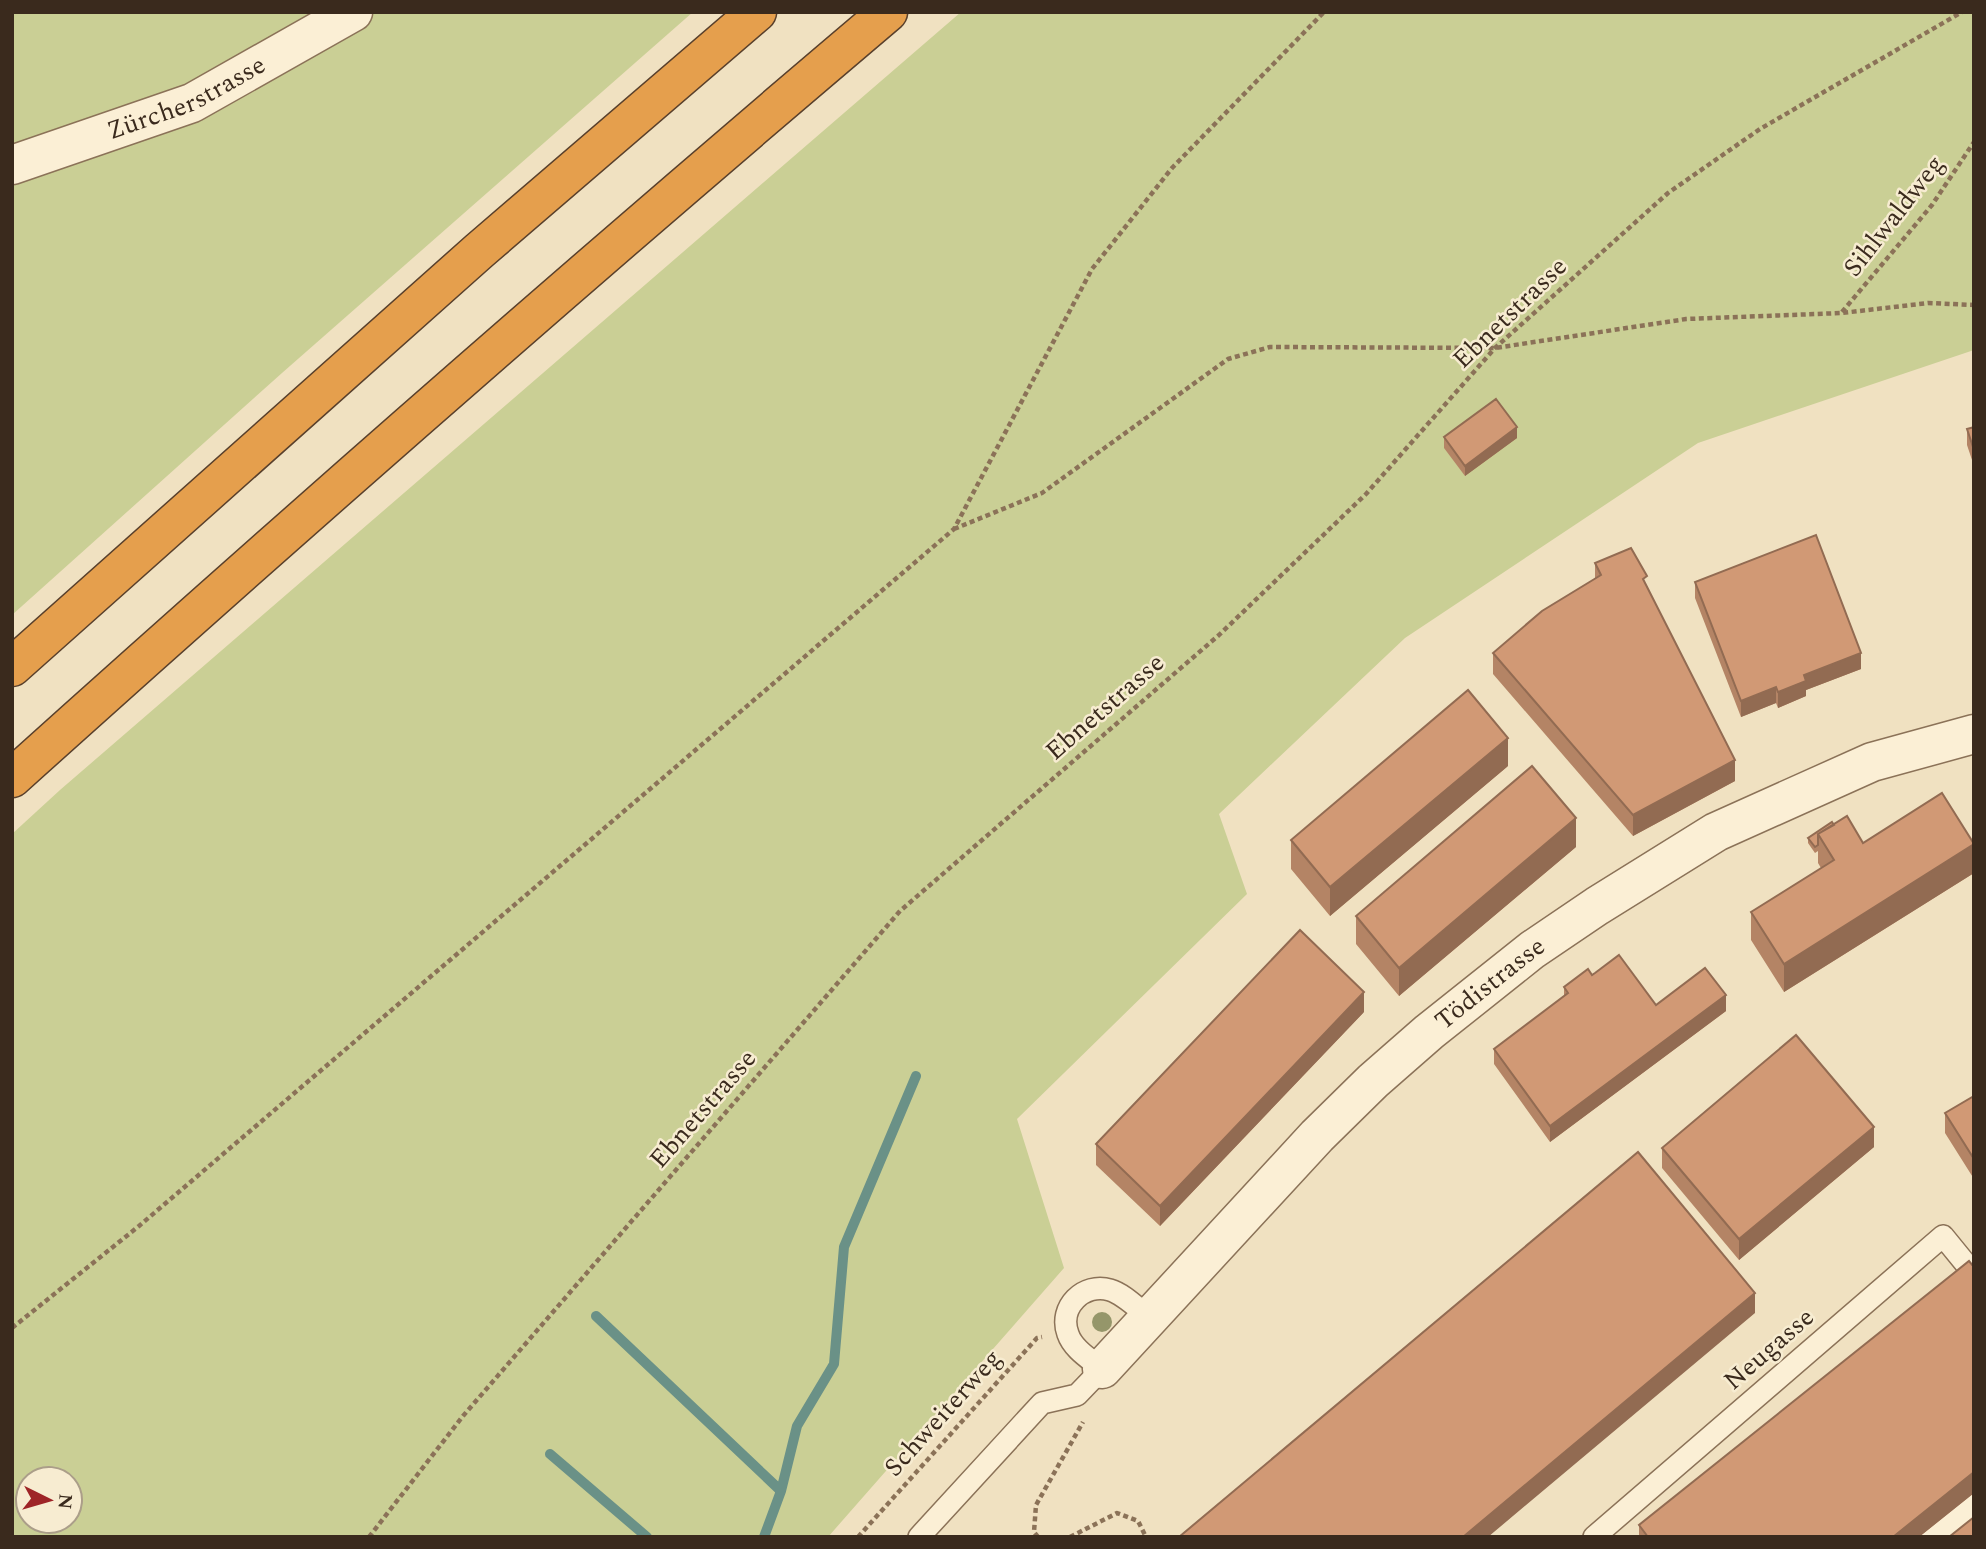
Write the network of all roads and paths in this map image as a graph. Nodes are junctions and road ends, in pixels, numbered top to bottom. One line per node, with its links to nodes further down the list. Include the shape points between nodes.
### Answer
1 (353, 12): 7 (street, Zürcherstrasse, via 192,103)
2 (757, 12): 12 (highway, via 490,242)
3 (888, 12): 14 (highway, via 557,296)
4 (1324, 12): 11 (path, via 1172,168 1092,269)
5 (1962, 12): 10 (path, Ebnetstrasse, via 1760,129 1668,193)
6 (1974, 142): 9 (path, Sihlwaldweg, via 1932,205)
7 (12, 165)
8 (1974, 304): 9 (path, via 1928,303)
9 (1842, 313): 10 (path, via 1686,319)
10 (1495, 348): 11 (path, via 1270,347 1228,359 1042,494); 22 (path, Ebnetstrasse, via 1366,494 1219,635 900,911 463,1416)
11 (954, 529): 17 (path, via 139,1226)
12 (12, 667)
13 (1974, 734): 16 (street, Tödistrasse, via 1872,762 1716,832 1532,950 1373,1081)
14 (12, 778)
15 (1974, 1274): 28 (lane, Neugasse, via 1943,1236)
16 (1150, 1318): 18 (lane, via 1114,1291 1101,1287 1077,1296 1069,1306); 19 (street, Tödistrasse)
17 (12, 1328)
18 (1066, 1331): 19 (lane); 23 (path, Schweiterweg, via 1037,1338)
19 (1101, 1369): 24 (lane, via 1077,1395 1042,1403)
20 (1087, 1414): 25 (path, via 1036,1505 1034,1532)
21 (1974, 1503): 29 (lane)
22 (369, 1537)
23 (858, 1537)
24 (919, 1537)
25 (1038, 1537)
26 (1070, 1537): 27 (path, via 1117,1513 1138,1521)
27 (1146, 1537)
28 (1594, 1537)
29 (1932, 1537)

